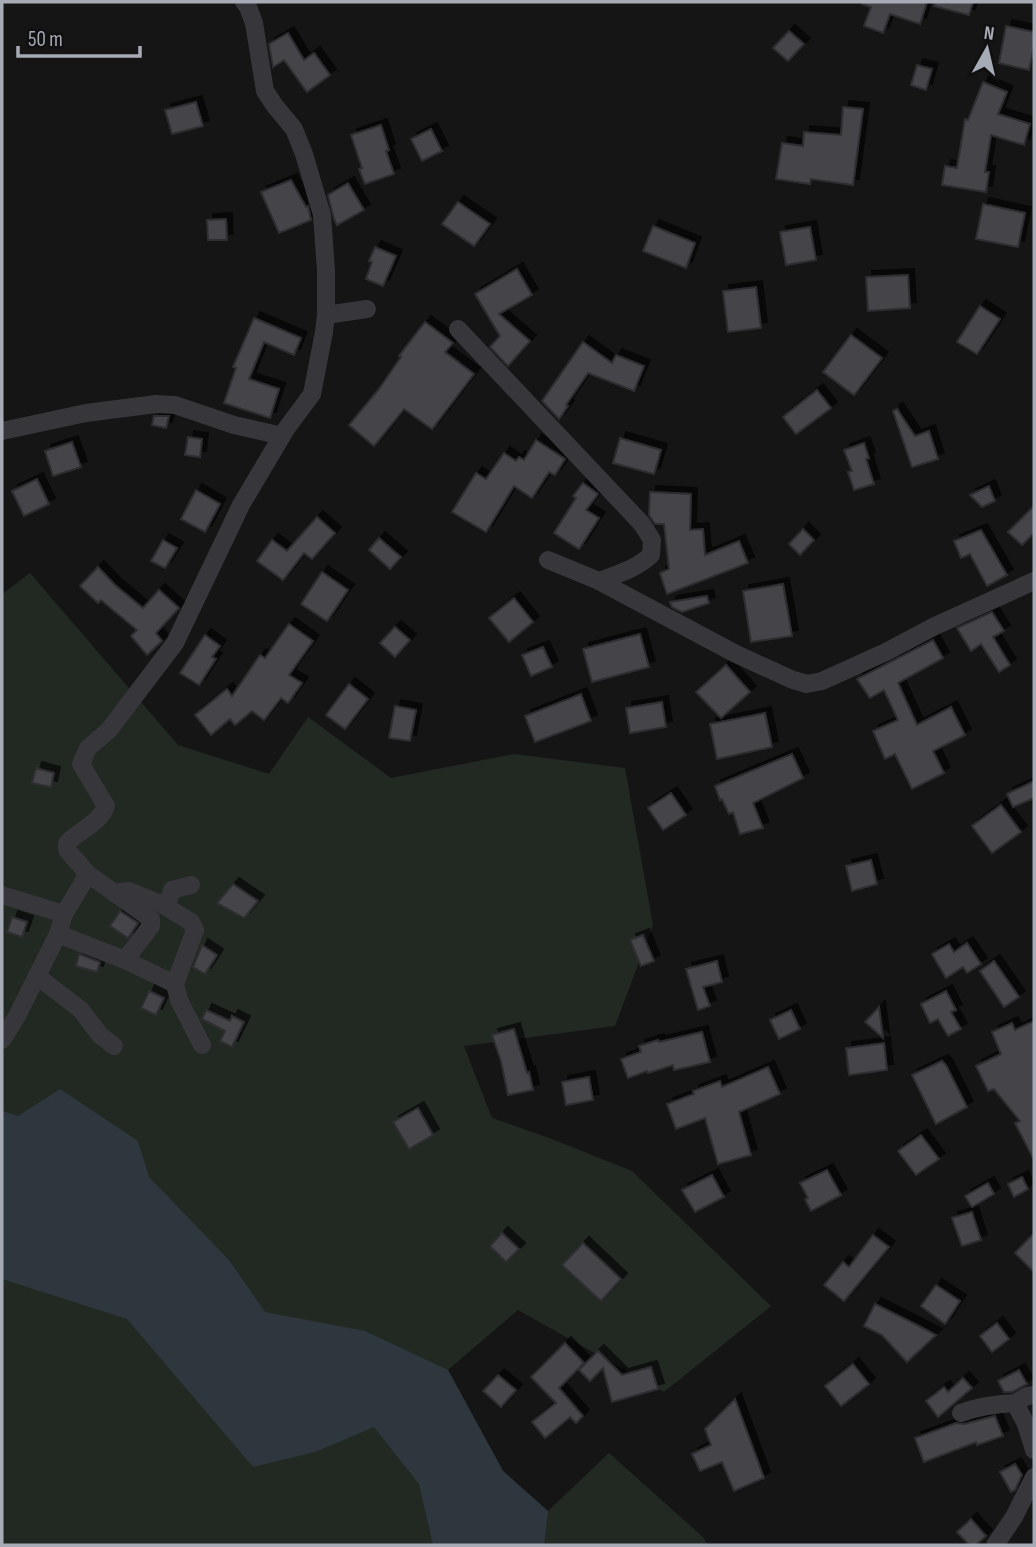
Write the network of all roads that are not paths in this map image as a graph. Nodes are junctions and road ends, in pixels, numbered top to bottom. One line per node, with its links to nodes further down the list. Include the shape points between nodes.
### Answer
1 (244, 2): 3 (street, via 254,23 265,91 293,129 322,215)
2 (367, 309): 3 (street)
3 (326, 315): 6 (street, via 312,394)
4 (458, 329): 8 (street, via 624,503 652,540 651,555 643,562)
5 (2, 431): 6 (street, via 156,404 175,405)
6 (282, 436): 10 (street, via 242,505 175,643 84,757 82,764 106,806 97,820 67,843 67,850)
7 (548, 560): 8 (street)
8 (599, 581): 9 (street, via 736,654 807,684 886,652)
9 (1034, 581)
10 (88, 874): 12 (street); 15 (street)
11 (191, 886): 14 (street, via 172,891)
12 (114, 893): 14 (street, via 129,891); 17 (street, via 151,919 151,926)
13 (2, 895): 15 (street)
14 (163, 905): 19 (street, via 191,922 195,930)
15 (64, 914): 16 (street)
16 (58, 934): 17 (street); 18 (street)
17 (125, 960): 19 (street)
18 (37, 976): 20 (street); 22 (street, via 81,1010)
19 (175, 984): 21 (street)
20 (2, 1040)
21 (202, 1045)
22 (114, 1046)
23 (1034, 1395): 24 (street)
24 (1015, 1403): 25 (street); 26 (street)
25 (961, 1413)
26 (1034, 1450)
27 (1034, 1477): 28 (street)
28 (995, 1545)

